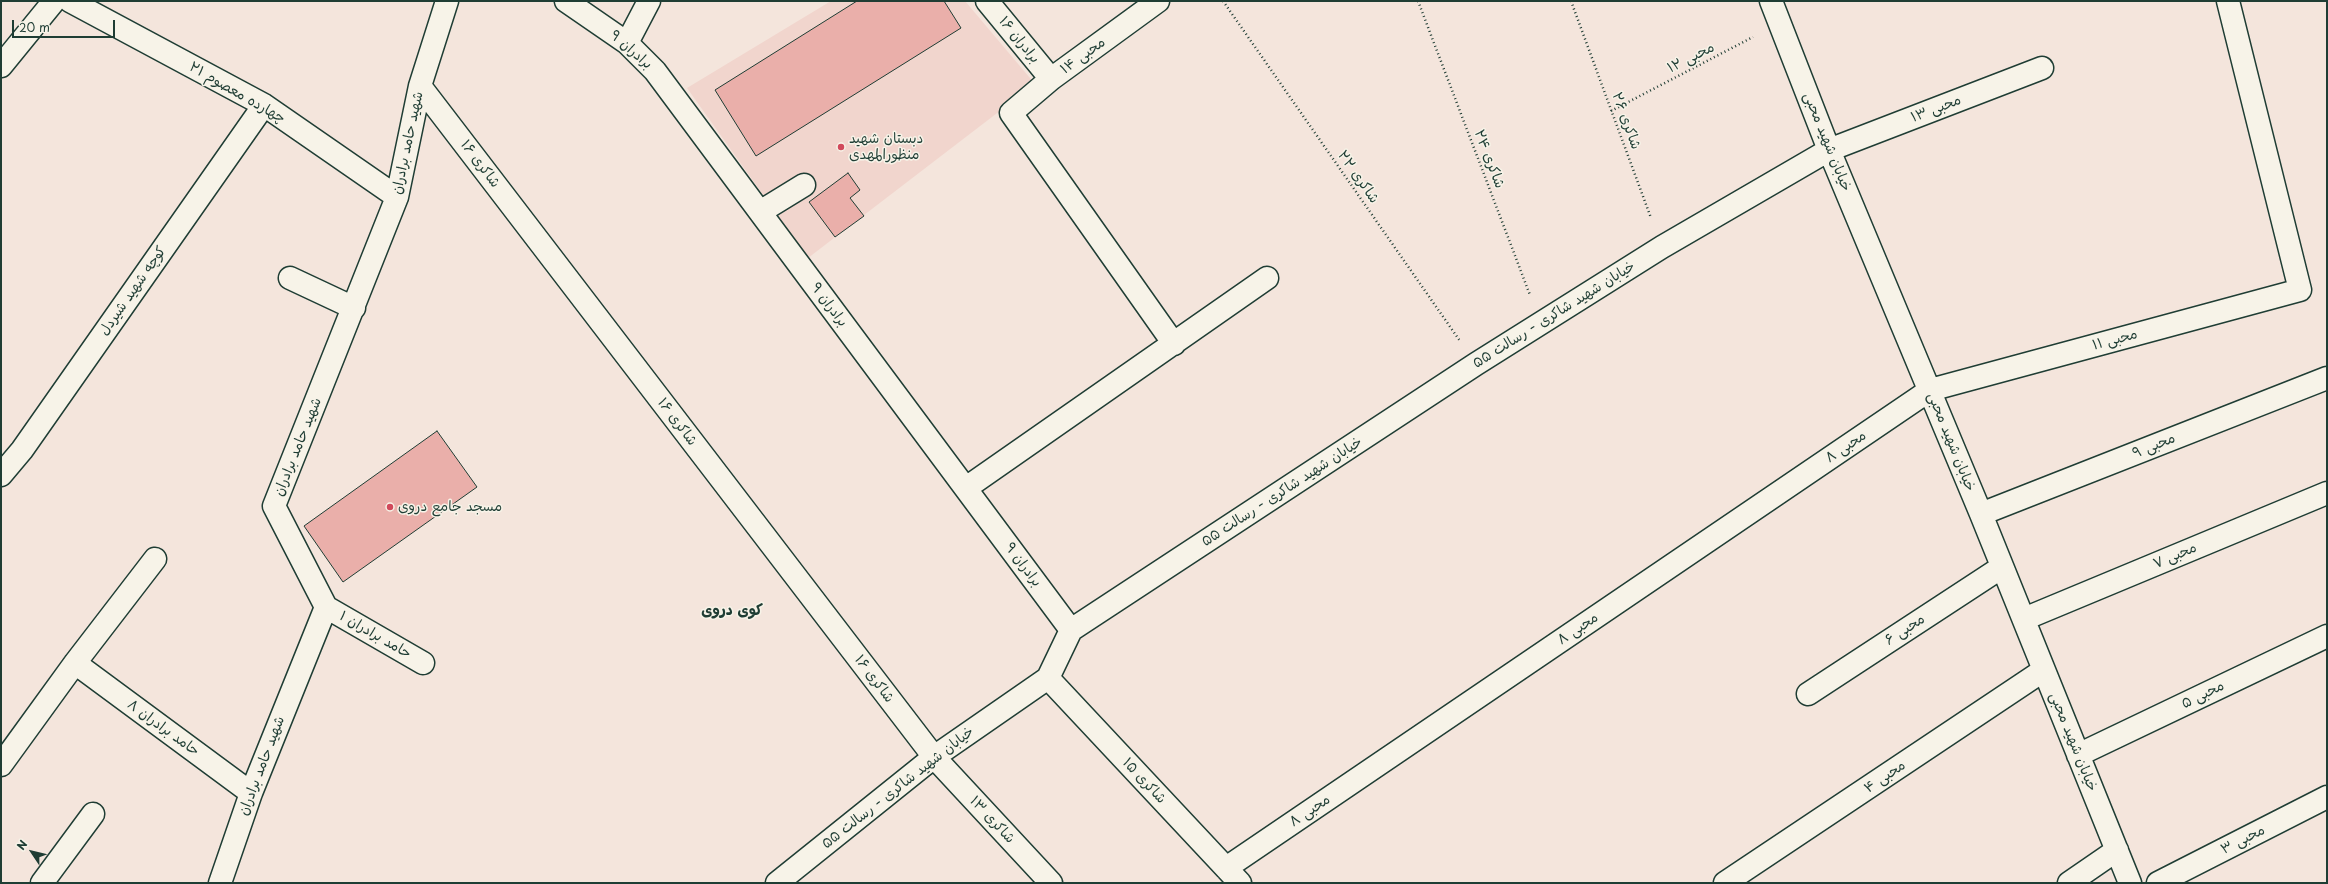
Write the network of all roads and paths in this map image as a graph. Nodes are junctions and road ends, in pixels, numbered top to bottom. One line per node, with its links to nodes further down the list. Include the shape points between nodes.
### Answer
1 (54, 1): 15 (street)
2 (70, 1): 19 (street, چهارده معصوم ۲۱)
3 (447, 1): 18 (street, شهید حامد برادران)
4 (566, 1): 14 (street, برادران ۹)
5 (649, 1): 14 (street)
6 (987, 1): 17 (street, برادران ۱۶)
7 (1158, 1): 17 (street, محبی ۱۴)
8 (1223, 1): 31 (path, شاکری ۲۲)
9 (1418, 1): 29 (path, شاکری ۲۴)
10 (1571, 1): 20 (path, شاکری ۲۶)
11 (1771, 1): 13 (street, خیابان شهید محبی)
12 (2228, 1): 33 (street, محبی ۱۱, via 2300,290)
13 (1780, 23): 20 (path, محبی ۱۲); 21 (street, خیابان شهید محبی)
14 (627, 43): 24 (street, برادران ۹, via 655,71)
15 (1, 66)
16 (2042, 68): 21 (street, محبی ۱۳)
17 (1051, 79): 30 (street, محبی ۱۴, via 1011,114)
18 (420, 86): 23 (street, شهید حامد برادران); 50 (street, شاکری ۱۶)
19 (264, 105): 23 (street, چهارده معصوم ۲۱); 34 (street, کوچه شهید شیردل, via 22,450)
20 (1611, 111): 25 (path, شاکری ۲۶)
21 (1829, 150): 25 (street, خیابان شهید شاکری - رسالت ۵۵); 33 (street, خیابان شهید محبی)
22 (804, 185): 24 (street)
23 (397, 198): 28 (street, شهید حامد برادران)
24 (760, 212): 35 (street, برادران ۹)
25 (1662, 247): 29 (street, خیابان شهید شاکری - رسالت ۵۵)
26 (290, 278): 28 (street)
27 (1267, 278): 30 (street)
28 (354, 308): 40 (street, شهید حامد برادران, via 274,506)
29 (1541, 323): 31 (street, خیابان شهید شاکری - رسالت ۵۵)
30 (1174, 344): 35 (street)
31 (1476, 364): 42 (street, خیابان شهید شاکری - رسالت ۵۵)
32 (2327, 378): 37 (street, محبی ۹)
33 (1930, 390): 37 (street, خیابان شهید محبی); 56 (street, محبی ۸)
34 (1, 475)
35 (966, 488): 42 (street, برادران ۹)
36 (2327, 493): 41 (street, محبی ۷)
37 (1981, 514): 39 (street, خیابان شهید محبی)
38 (155, 559): 44 (street)
39 (2002, 567): 41 (street, خیابان شهید محبی); 48 (street, محبی ۶)
40 (326, 606): 45 (street, حامد برادران ۱); 52 (street, شهید حامد برادران)
41 (2024, 619): 46 (street, خیابان شهید محبی)
42 (1071, 630): 47 (street, خیابان شهید شاکری - رسالت ۵۵)
43 (2327, 636): 49 (street, محبی ۵)
44 (75, 663): 51 (street); 52 (street, حامد برادران ۸)
45 (423, 663)
46 (2044, 670): 49 (street, خیابان شهید محبی); 61 (street, محبی ۴)
47 (1048, 678): 50 (street, خیابان شهید شاکری - رسالت ۵۵); 56 (street, شاکری ۱۵)
48 (1808, 694)
49 (2078, 755): 55 (street, خیابان شهید محبی)
50 (934, 757): 59 (street, خیابان شهید شاکری - رسالت ۵۵); 60 (street, شاکری ۱۳)
51 (1, 765)
52 (251, 793): 58 (street, شهید حامد برادران)
53 (2327, 797): 64 (street, محبی ۳)
54 (93, 814): 57 (street)
55 (2117, 850): 62 (street); 63 (street, خیابان شهید محبی)
56 (1233, 876)
57 (42, 883)
58 (220, 883)
59 (777, 883)
60 (1051, 883)
61 (1725, 883)
62 (2069, 883)
63 (2130, 883)
64 (2158, 883)

